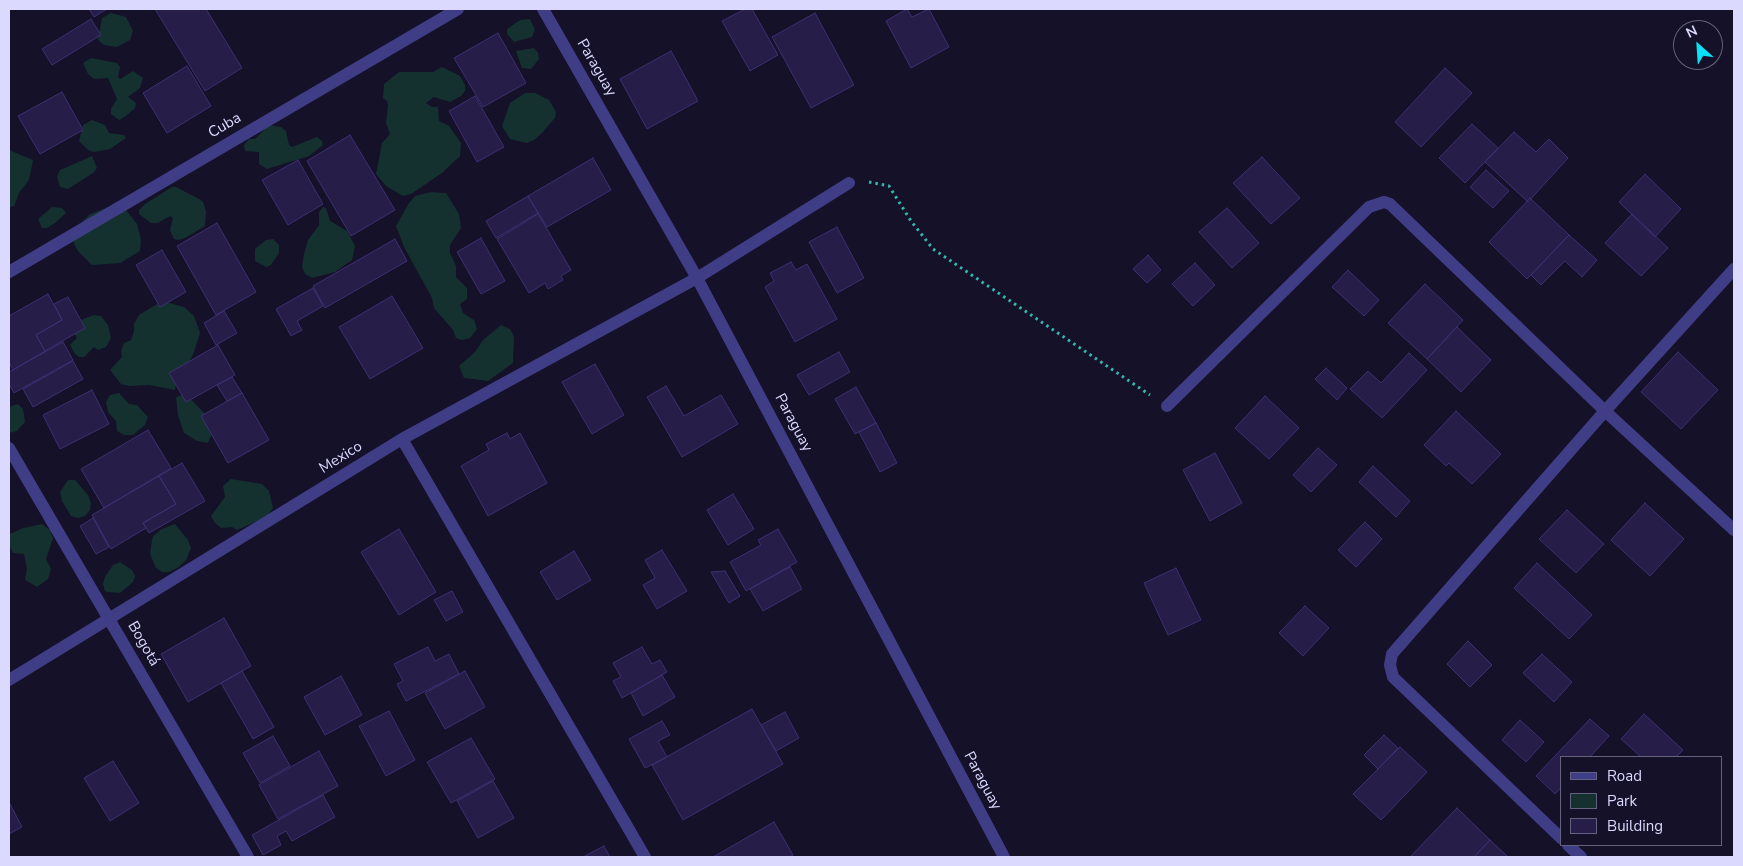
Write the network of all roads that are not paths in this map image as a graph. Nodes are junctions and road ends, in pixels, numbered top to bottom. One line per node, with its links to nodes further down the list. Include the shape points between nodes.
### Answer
1 (458, 9): 5 (street, Cuba)
2 (543, 9): 6 (street, Paraguay)
3 (849, 183): 6 (street, Mexico)
4 (1734, 269): 8 (street)
5 (9, 272)
6 (697, 278): 9 (street, Mexico); 18 (street, Paraguay)
7 (1167, 406): 8 (street, via 1369,206 1384,202 1390,204)
8 (1604, 411): 11 (street); 14 (street, via 1390,660 1393,677)
9 (402, 440): 12 (street, Mexico); 17 (street)
10 (9, 448): 12 (street, Bogotá)
11 (1734, 530)
12 (111, 619): 13 (street, Mexico); 16 (street, Bogotá)
13 (9, 680)
14 (1560, 837)
15 (1569, 846): 19 (street)
16 (248, 857)
17 (644, 857)
18 (1004, 857)
19 (1581, 857)

